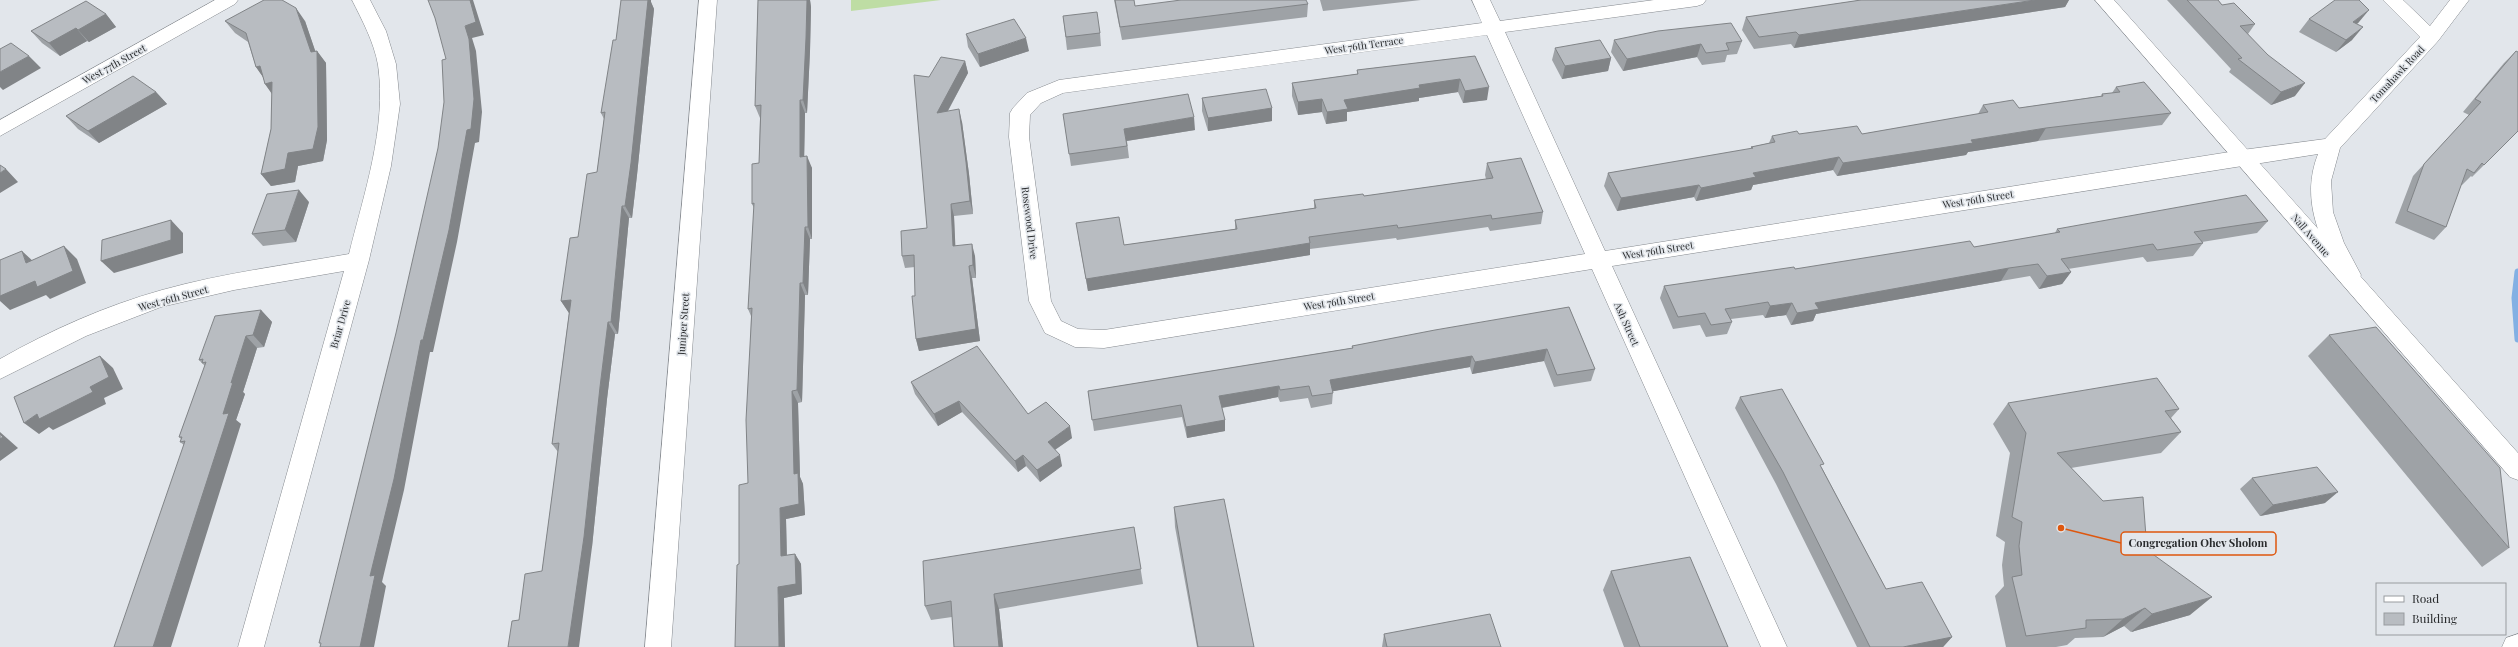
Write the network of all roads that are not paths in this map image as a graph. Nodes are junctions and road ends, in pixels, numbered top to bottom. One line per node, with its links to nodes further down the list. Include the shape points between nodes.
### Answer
1 (229, 0): 12 (street, West 77th Street)
2 (361, 0): 15 (street, Briar Drive, via 377,31 387,64 390,104 381,166)
3 (708, 0): 22 (street, Juniper Street)
4 (1481, 0): 9 (street, Ash Street)
5 (1697, 0): 9 (street, West 76th Terrace)
6 (2104, 0): 14 (street, Nall Avenue)
7 (2392, 0): 10 (street)
8 (2460, 0): 10 (street, Tomahawk Road)
9 (1493, 28): 11 (street, West 76th Terrace, via 1059,87); 16 (street, Ash Street)
10 (2431, 37): 13 (street, Tomahawk Road)
11 (1034, 98): 18 (street, Rosewood Drive, via 1020,113 1019,137 1040,301 1053,327)
12 (0, 129)
13 (2331, 145): 14 (street); 17 (street, Tomahawk Road, via 2321,175 2322,219)
14 (2242, 157): 16 (street, West 76th Street); 17 (street, Nall Avenue)
15 (358, 260): 19 (street, West 76th Street, via 162,299 88,325); 21 (street, Briar Drive)
16 (1598, 260): 18 (street, West 76th Street, via 1104,339); 23 (street, Ash Street)
17 (2354, 284): 20 (street, Nall Avenue)
18 (1075, 338)
19 (0, 370)
20 (2518, 470)
21 (251, 647)
22 (658, 647)
23 (1774, 647)

